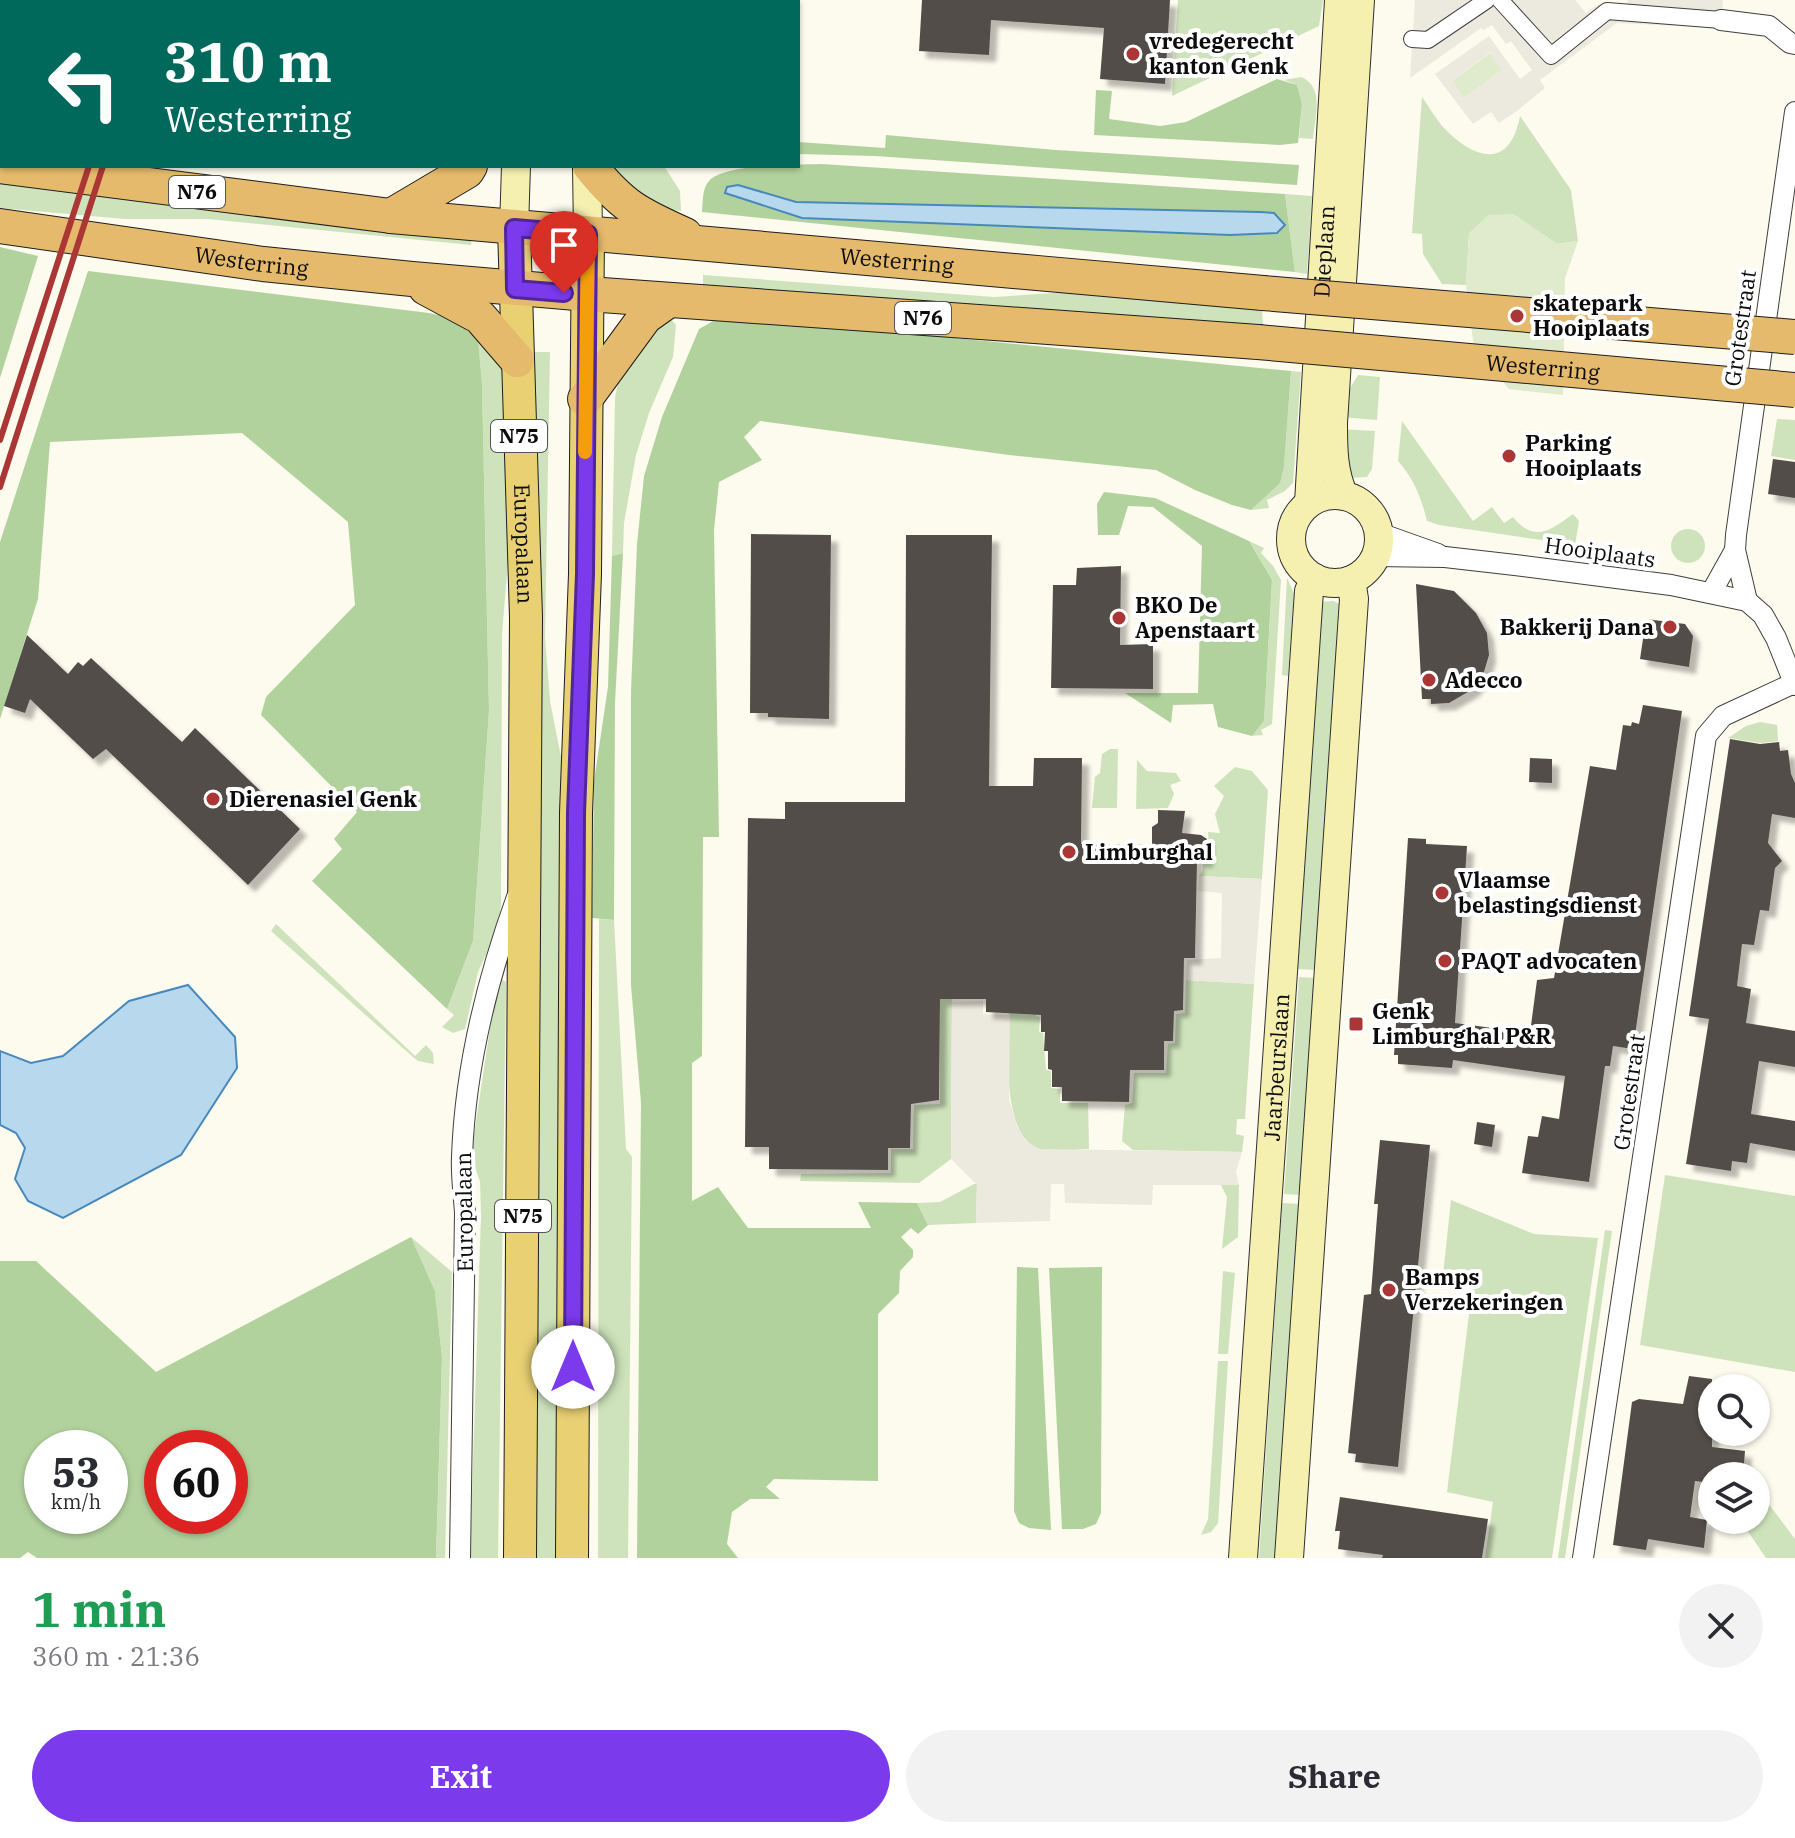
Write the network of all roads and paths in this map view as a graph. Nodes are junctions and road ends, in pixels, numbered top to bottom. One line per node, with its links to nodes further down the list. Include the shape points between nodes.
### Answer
1 (1339, 0): 29 (main road, Dieplaan)
2 (1360, 0): 23 (main road, Dieplaan)
3 (1487, 0): 6 (street, via 1428,40)
4 (1500, 0): 5 (street, via 1551,56 1607,11)
5 (1721, 20): 7 (street, via 1769,26)
6 (1412, 39)
7 (1795, 44)
8 (1795, 112): 31 (street, Grotestraat)
9 (16, 168): 14 (highway, Westerring / N76)
10 (469, 168): 14 (highway)
11 (516, 168): 16 (main road, Europalaan / N75)
12 (588, 168): 17 (main road, N75)
13 (590, 168): 18 (highway, via 634,210)
14 (391, 216): 16 (highway, Westerring / N76)
15 (0, 226): 19 (highway, Westerring / N76, via 263,264)
16 (514, 228): 17 (highway, Westerring / N76); 20 (main road, Europalaan / N75)
17 (588, 234): 18 (highway, Westerring / N76); 21 (main road, N75)
18 (711, 246): 23 (highway, Westerring / N76, bridge)
19 (412, 279): 20 (highway, Westerring / N76); 25 (highway, via 480,317)
20 (515, 289): 21 (highway, Westerring / N76); 25 (main road, Europalaan / N75)
21 (588, 294): 22 (highway, Westerring / N76); 27 (main road, N75)
22 (669, 300): 26 (highway, Westerring / N76, bridge, via 1258,342); 27 (highway, via 645,317)
23 (1341, 300): 24 (highway, Westerring / N76, bridge); 28 (main road, Dieplaan, via 1333,458)
24 (1795, 337)
25 (517, 360): 37 (main road, Europalaan / N75, via 526,617)
26 (1795, 390)
27 (585, 399): 40 (main road, N75, via 576,813)
28 (1344, 496): 29 (main road); 30 (main road, via 1368,509 1375,520)
29 (1309, 503): 32 (main road, Dieplaan, via 1294,523 1292,548 1296,560)
30 (1377, 545): 33 (main road, via 1364,572); 34 (street, Hooiplaats)
31 (1735, 550): 34 (street, Grotestraat); 35 (street, Grotestraat)
32 (1315, 578): 33 (main road); 41 (main road, Jaarbeurslaan, via 1309,591)
33 (1351, 580): 42 (main road, Jaarbeurslaan, via 1354,599)
34 (1711, 593): 35 (street, Hooiplaats)
35 (1747, 601): 36 (street, via 1763,615)
36 (1795, 684): 43 (street, Grotestraat, via 1723,716 1706,736)
37 (526, 874): 38 (street, Europalaan, via 482,1011 466,1090); 39 (main road, Europalaan / N75)
38 (460, 1558)
39 (520, 1558)
40 (572, 1558)
41 (1243, 1558)
42 (1289, 1558)
43 (1583, 1558)

